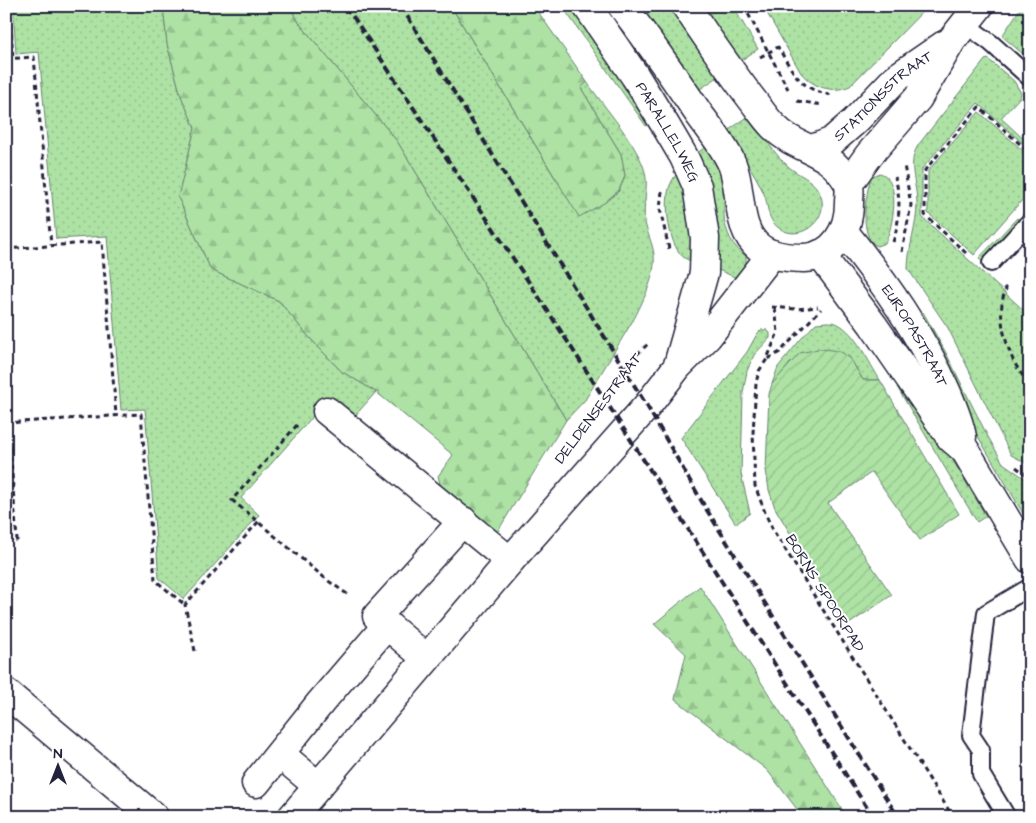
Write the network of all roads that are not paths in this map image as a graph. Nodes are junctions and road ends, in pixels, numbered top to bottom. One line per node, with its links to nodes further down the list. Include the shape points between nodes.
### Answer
1 (587, 6): 13 (street, PARALLELWEG, via 635,76 684,157 697,186 705,238)
2 (622, 6): 10 (street, via 662,58 732,164 750,236 760,248)
3 (686, 6): 6 (street, via 773,126 793,142)
4 (965, 23): 5 (lane); 6 (street, STATIONSSTRAAT, via 896,78 855,122 831,142); 7 (street, STATIONSSTRAAT, via 918,98)
5 (1030, 78)
6 (812, 149): 7 (street, via 837,167)
7 (849, 183): 9 (street, via 849,214)
8 (1030, 221): 12 (lane)
9 (844, 232): 11 (street, via 832,248); 16 (street, EUROPASTRAAT, via 900,307 932,360 956,414)
10 (772, 254): 11 (street, via 794,258); 14 (street, DELDENSESTRAAT, via 708,336)
11 (820, 254): 16 (street, EUROPASTRAAT, via 951,438)
12 (991, 263)
13 (704, 273): 14 (street, DELDENSESTRAAT)
14 (678, 366): 19 (street, DELDENSESTRAAT, via 647,406)
15 (327, 411): 17 (street)
16 (965, 450): 18 (street, EUROPASTRAAT)
17 (463, 521): 19 (street); 21 (street)
18 (1030, 559)
19 (510, 561): 22 (street, DELDENSESTRAAT)
20 (1030, 587): 29 (lane, via 986,613 971,735 981,750 981,774)
21 (382, 620): 22 (street); 24 (street)
22 (426, 658): 26 (street, DELDENSESTRAAT)
23 (6, 693): 27 (street)
24 (280, 754): 25 (street); 26 (street)
25 (256, 783)
26 (318, 786): 28 (street, DELDENSESTRAAT)
27 (154, 817)
28 (292, 817)
29 (1007, 817)

